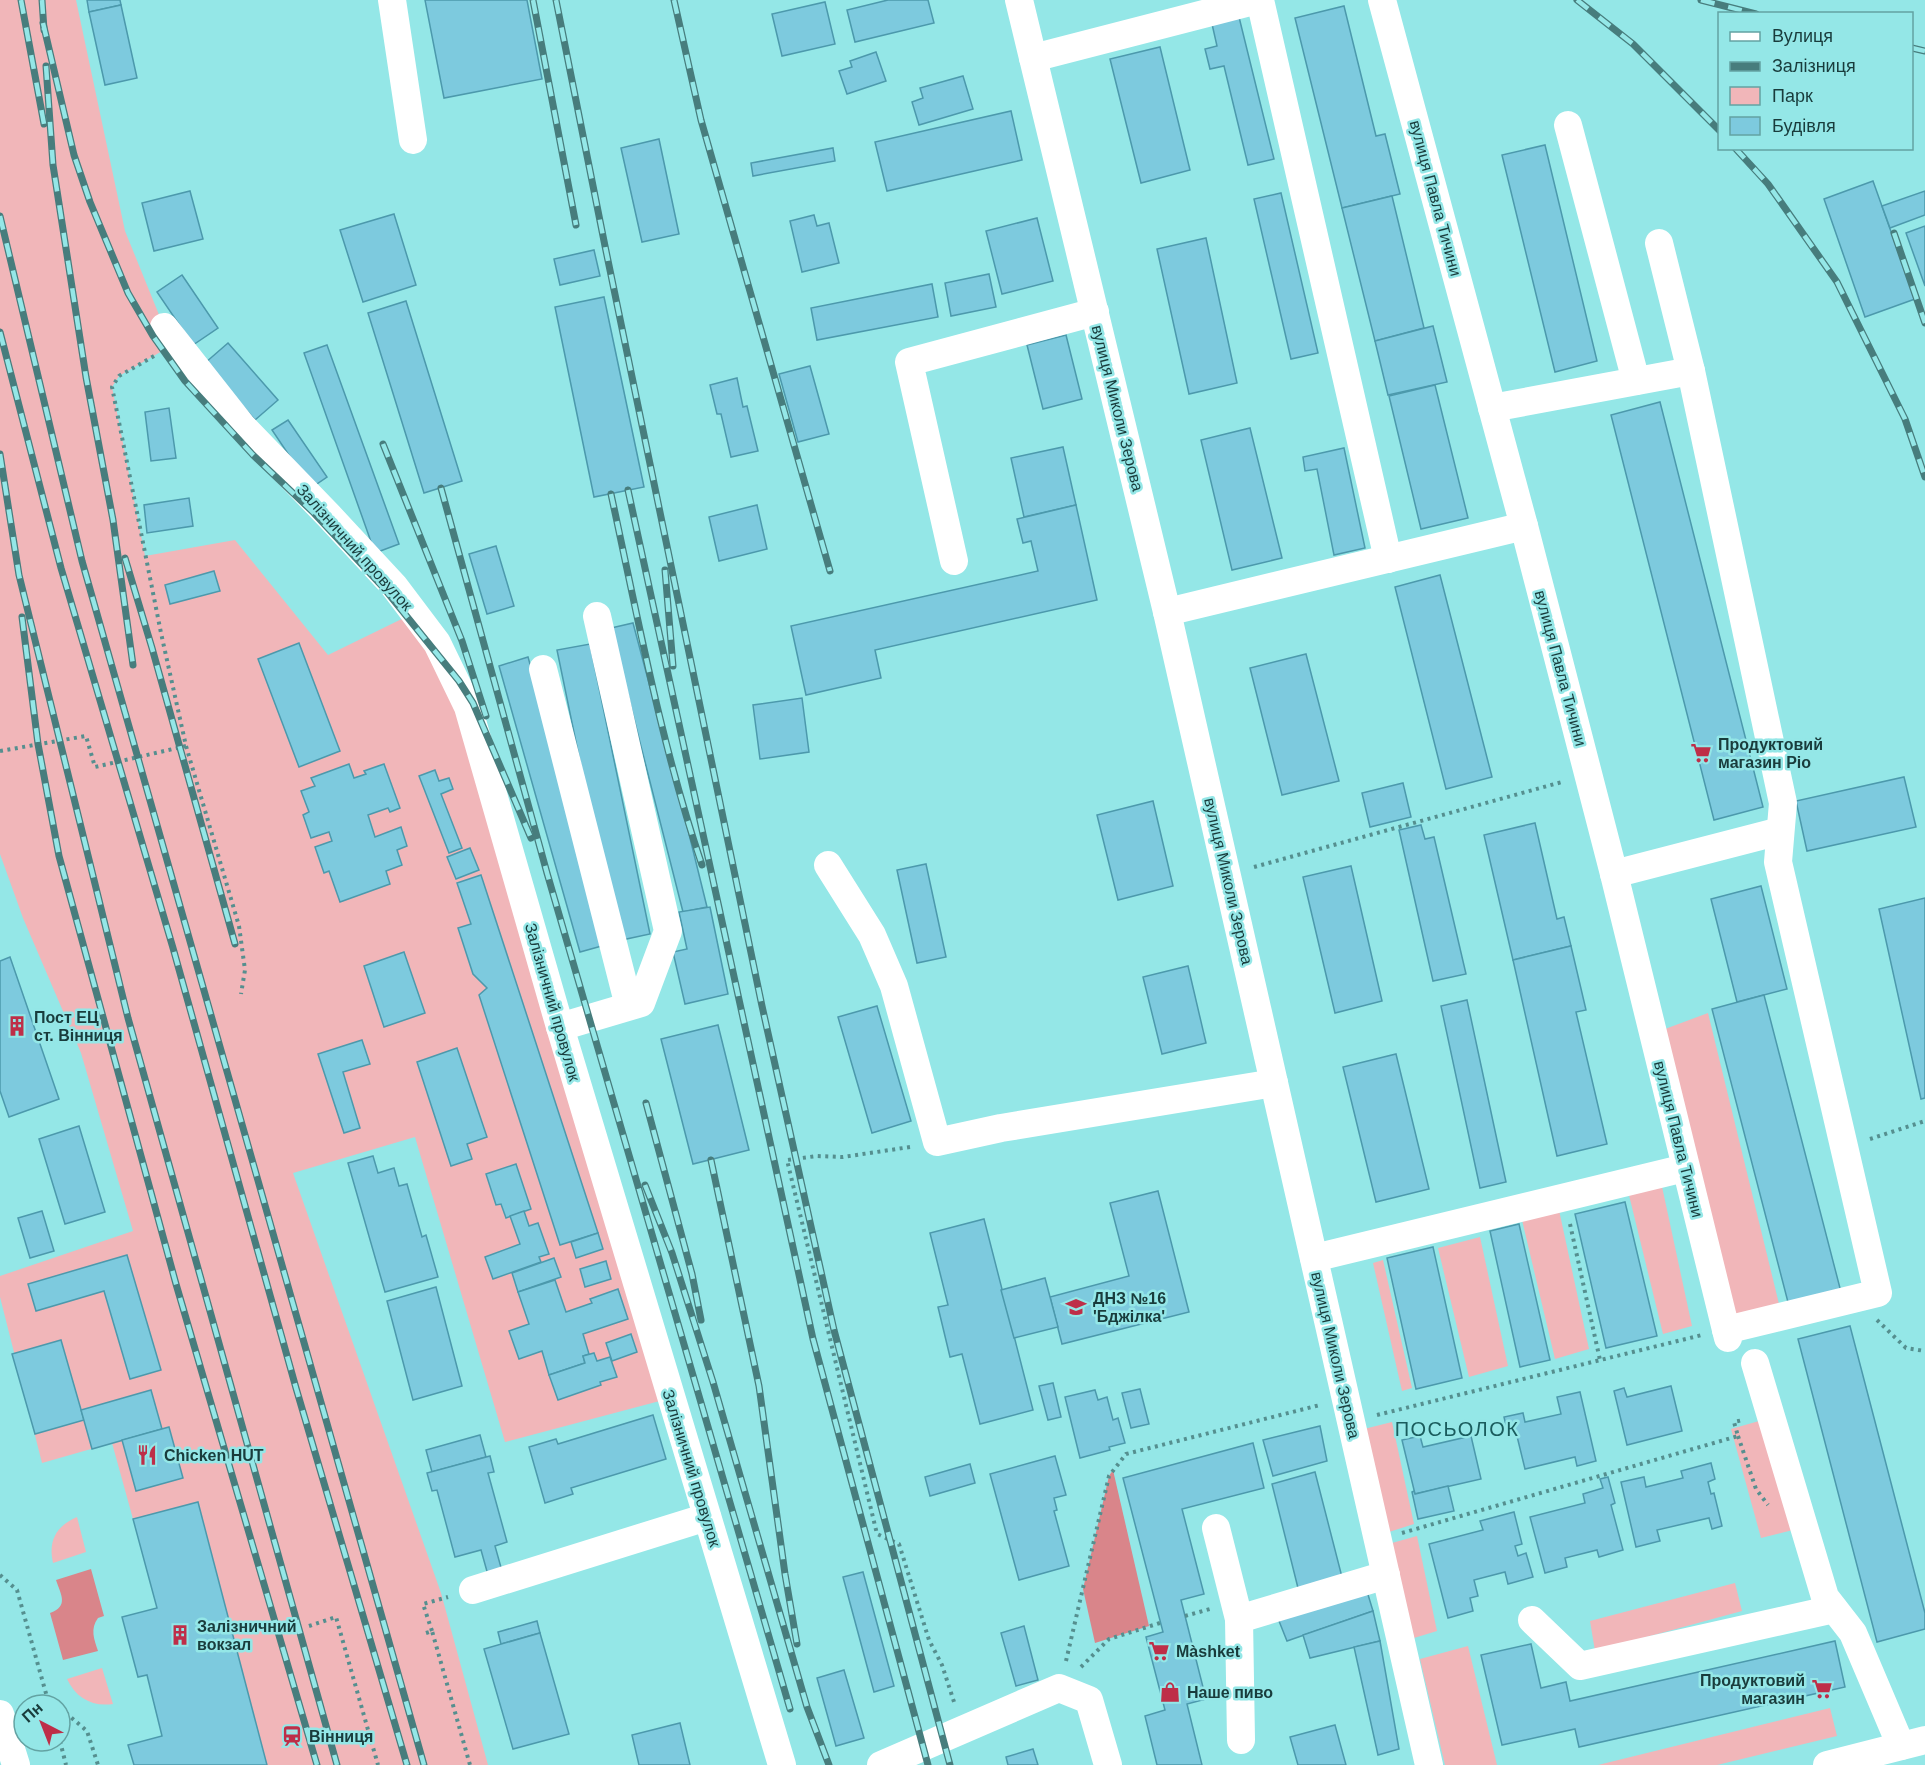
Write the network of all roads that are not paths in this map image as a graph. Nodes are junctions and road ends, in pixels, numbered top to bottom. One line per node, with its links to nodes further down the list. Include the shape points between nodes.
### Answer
1 (392, 0): 7 (street)
2 (1019, 0): 5 (street, вулиця Миколи Зерова)
3 (1259, 0): 5 (street); 15 (street)
4 (1382, 0): 13 (street, вулиця Павла Тичини)
5 (1034, 58): 9 (street, вулиця Миколи Зерова)
6 (1568, 125): 12 (street)
7 (412, 140)
8 (1659, 243): 11 (street)
9 (1095, 312): 16 (street, via 909,363); 17 (street, вулиця Миколи Зерова)
10 (170, 335): 24 (street, Залізничний провулок, via 242,426 394,586 437,643 468,707)
11 (1691, 371): 12 (street); 20 (street, via 1782,803)
12 (1636, 381): 13 (street)
13 (1492, 408): 14 (street, вулиця Павла Тичини)
14 (1524, 526): 15 (street); 22 (street, вулиця Павла Тичини)
15 (1388, 559): 17 (street)
16 (954, 561)
17 (1167, 612): 25 (street, вулиця Миколи Зерова)
18 (597, 616): 23 (street, via 668,931 640,1003)
19 (543, 669): 23 (street)
20 (1780, 831): 22 (street); 26 (street, вулиця Павла Тичини, via 1778,862 1878,1293 1727,1334)
21 (828, 865): 25 (street, via 872,935 894,986 937,1142)
22 (1614, 874): 26 (street, вулиця Павла Тичини)
23 (630, 1006): 24 (street)
24 (561, 1027): 29 (street, Залізничний провулок)
25 (1274, 1083): 27 (street, вулиця Миколи Зерова)
26 (1685, 1168): 27 (street)
27 (1314, 1258): 31 (street, вулиця Миколи Зерова)
28 (1755, 1363): 33 (street, via 1825,1597)
29 (707, 1517): 32 (street); 40 (street, Залізничний провулок)
30 (1216, 1528): 34 (street)
31 (1386, 1575): 34 (street); 43 (street, вулиця Миколи Зерова)
32 (474, 1590)
33 (1834, 1609): 35 (street, via 1580,1666); 38 (street, via 1853,1633)
34 (1239, 1620): 37 (street)
35 (1532, 1620)
36 (0, 1714): 39 (street)
37 (1241, 1740)
38 (1913, 1743): 44 (street)
39 (16, 1765)
40 (782, 1765)
41 (881, 1765): 42 (street, via 1059,1688 1089,1700)
42 (1108, 1765)
43 (1429, 1765)
44 (1827, 1765)

